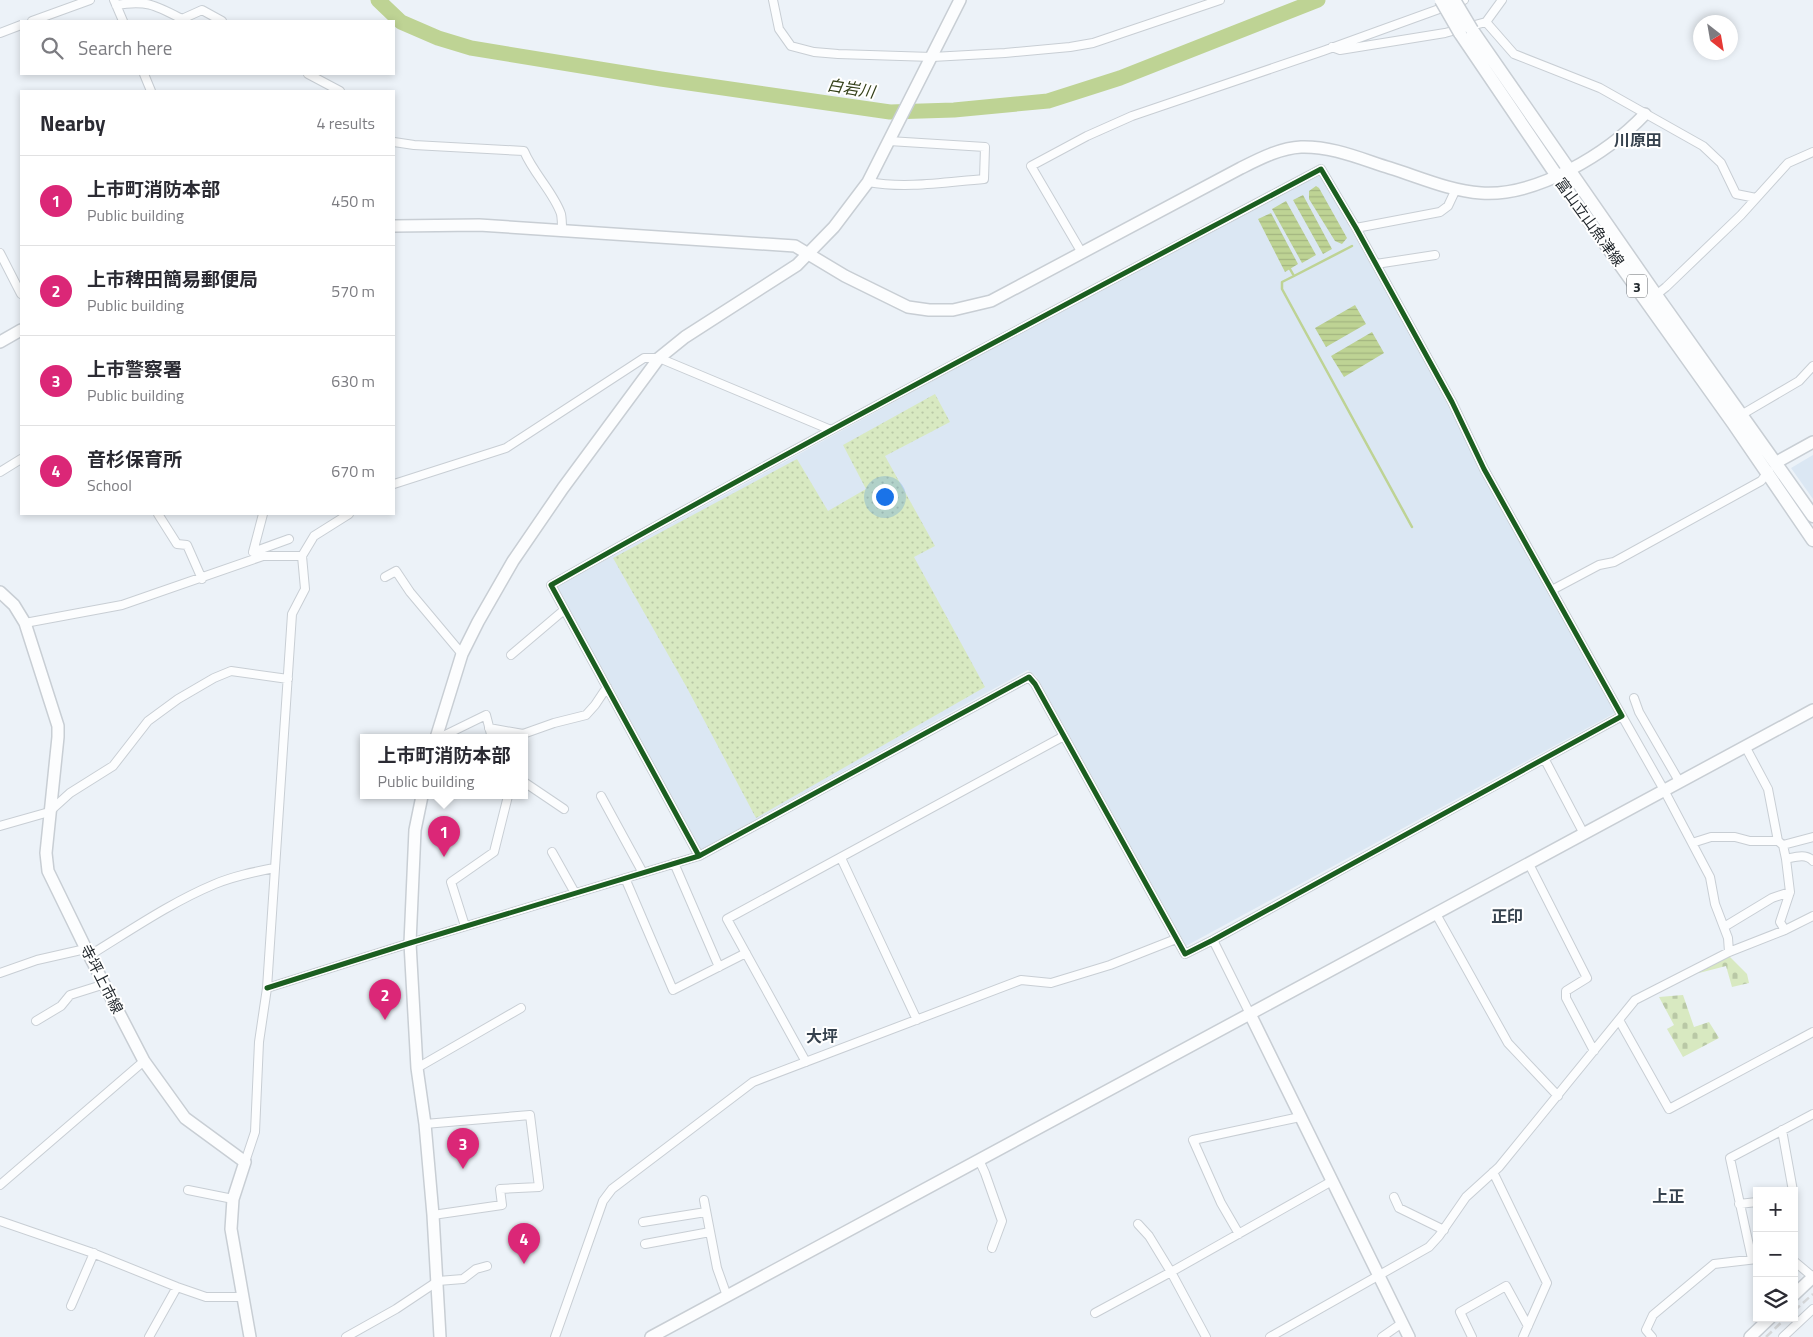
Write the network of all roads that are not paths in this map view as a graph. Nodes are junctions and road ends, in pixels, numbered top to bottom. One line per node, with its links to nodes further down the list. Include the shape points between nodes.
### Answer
1 (90, 0): 8 (street)
2 (773, 0): 16 (street, via 779,29 791,46 838,54)
3 (960, 0): 16 (street)
4 (1220, 0): 16 (street, via 1093,43)
5 (1502, 0): 11 (street)
6 (115, 2): 9 (street); 10 (street, via 151,3 182,19 202,10)
7 (1449, 4): 13 (main road, 富山立山魚津線 / 3, bridge); 15 (street)
8 (35, 20)
9 (123, 20)
10 (220, 20)
11 (1486, 22): 15 (street, via 1340,50); 21 (street, via 1514,54 1600,88)
12 (20, 25): 14 (street)
13 (1466, 32): 25 (main road, 富山立山魚津線 / 3); 26 (main road, 富山立山魚津線 / 3)
14 (0, 33)
15 (1332, 47): 34 (street, via 1132,116 1031,166)
16 (932, 57): 22 (street)
17 (144, 75): 19 (street)
18 (310, 75): 20 (street)
19 (151, 90)
20 (338, 90)
21 (1646, 114): 25 (street, via 1628,132); 29 (street, via 1703,146 1721,163 1736,194)
22 (888, 141): 27 (street); 27 (street, via 985,148 984,179 922,184)
23 (395, 142): 32 (street, via 524,151 528,163 556,203)
24 (1813, 152): 29 (street, via 1788,164)
25 (1571, 171): 26 (street); 39 (main road, 富山立山魚津線 / 3)
26 (1558, 176): 28 (street, via 1508,191 1483,193); 48 (main road, 富山立山魚津線 / 3)
27 (868, 182): 35 (street, via 834,227)
28 (1456, 189): 31 (street, via 1448,206 1440,212); 34 (street, via 1332,150 1300,147 1270,154 1240,168)
29 (1756, 198): 39 (street)
30 (395, 226): 32 (street, via 479,225)
31 (1356, 228): 37 (street); 45 (street, via 1321,169)
32 (562, 230): 35 (street, via 795,246)
33 (0, 252): 38 (street)
34 (1082, 253): 35 (street, via 991,301 953,310 908,307)
35 (808, 254): 42 (street)
36 (1434, 255): 37 (street)
37 (1376, 264): 60 (street)
38 (20, 292)
39 (1656, 295): 44 (main road, 富山立山魚津線 / 3)
40 (20, 331): 41 (street)
41 (0, 342)
42 (659, 358): 45 (street); 50 (street, via 644,358 506,448); 64 (street, via 513,561)
43 (1813, 366): 44 (street, via 1799,381)
44 (1741, 415): 48 (main road, 富山立山魚津線 / 3)
45 (831, 430): 62 (street, via 551,585)
46 (1813, 442): 48 (street)
47 (20, 460): 49 (street)
48 (1771, 468): 54 (main road, 富山立山魚津線 / 3); 56 (main road, 富山立山魚津線 / 3); 60 (street, via 1761,482 1614,562 1599,565)
49 (0, 472)
50 (395, 484)
51 (159, 515): 59 (street, via 177,544 187,545)
52 (263, 515): 55 (street, via 253,552)
53 (346, 515): 57 (street, via 314,536)
54 (1813, 516)
55 (289, 539)
56 (1813, 540)
57 (302, 556): 59 (street, via 263,556); 66 (street, via 305,589 292,614)
58 (385, 577): 64 (street, via 396,571)
59 (202, 579): 63 (street, via 122,605)
60 (1552, 590): 70 (street)
61 (0, 592): 63 (street, 寺坪上市線)
62 (564, 610): 65 (street); 67 (street)
63 (25, 622): 85 (street, 寺坪上市線, via 58,726)
64 (462, 654): 72 (street)
65 (511, 655)
66 (288, 679): 85 (street, via 231,671 214,678 148,721 113,766 70,793); 98 (street)
67 (606, 687): 71 (street, via 586,715 523,734); 92 (street)
68 (1634, 698): 78 (street)
69 (1813, 710): 76 (street)
70 (1622, 716): 77 (street); 80 (street)
71 (489, 728): 73 (street, via 486,715); 74 (street)
72 (438, 734)
73 (446, 734)
74 (491, 734)
75 (1064, 736): 92 (street, via 1029,677); 93 (street); 108 (street)
76 (1745, 746): 78 (street); 90 (street, via 1768,789)
77 (1545, 760): 87 (street); 109 (street)
78 (1679, 781): 80 (street)
79 (528, 785): 84 (street)
80 (1664, 790): 87 (street); 89 (street)
81 (601, 796): 99 (street)
82 (421, 799): 110 (street, via 415,830)
83 (507, 799): 105 (street, via 494,852 451,882)
84 (564, 809)
85 (49, 812): 86 (street); 111 (street, 寺坪上市線, via 48,871)
86 (0, 826)
87 (1584, 834): 97 (street)
88 (1813, 837): 90 (street)
89 (1692, 843): 90 (street, via 1711,837 1735,837); 106 (street, via 1710,876 1715,904)
90 (1781, 843): 94 (street)
91 (552, 852): 102 (street)
92 (699, 856): 96 (street)
93 (841, 858): 113 (street, via 727,919); 120 (street)
94 (1786, 859): 95 (street, via 1802,856); 101 (street)
95 (1813, 861)
96 (674, 864): 99 (street); 114 (street)
97 (1528, 864): 103 (street); 124 (street, via 1587,978 1566,991 1566,998)
98 (274, 868): 111 (street, via 215,884 159,912 95,952); 117 (street)
99 (643, 873): 100 (street)
100 (624, 878): 102 (street); 114 (street, via 673,990)
101 (1790, 892): 106 (street, via 1772,898); 107 (street, via 1780,922)
102 (575, 893): 105 (street)
103 (1436, 914): 119 (street); 128 (street, via 1508,1043)
104 (1813, 916): 107 (street)
105 (465, 926): 110 (street)
106 (1724, 927): 112 (street)
107 (1784, 930): 112 (street)
108 (1176, 939): 109 (street, via 1185,954); 120 (street, via 1110,965 1051,983 1021,980)
109 (1213, 940): 119 (street)
110 (410, 943): 117 (street); 127 (street)
111 (88, 952): 115 (street, via 80,950 37,960); 116 (street, 寺坪上市線)
112 (1729, 952): 121 (street, via 1635,1000)
113 (746, 953): 114 (street); 126 (street)
114 (719, 967)
115 (0, 973)
116 (105, 984): 122 (street, via 70,994 61,1006); 125 (street, 寺坪上市線)
117 (267, 988): 134 (street, via 259,1042 255,1132)
118 (520, 1008): 127 (street)
119 (1250, 1014): 130 (street); 133 (street)
120 (917, 1020): 126 (street)
121 (1619, 1020): 123 (street, via 1669,1109); 124 (street)
122 (36, 1021)
123 (1813, 1032)
124 (1594, 1051): 128 (street)
125 (144, 1061): 134 (street, 寺坪上市線, via 185,1118); 137 (street)
126 (806, 1062): 178 (street, via 753,1082 612,1189 603,1200)
127 (417, 1068): 131 (street)
128 (1558, 1096): 135 (street)
129 (1813, 1114): 132 (street)
130 (1300, 1117): 136 (street); 152 (street, via 1193,1140 1221,1203)
131 (425, 1124): 146 (street); 146 (street, via 530,1115 538,1186 500,1189 502,1206)
132 (1782, 1130): 138 (street); 144 (street, via 1730,1158)
133 (979, 1160): 154 (street, via 1002,1221); 167 (street)
134 (245, 1162): 141 (street)
135 (1493, 1172): 150 (street, via 1466,1197); 173 (street, via 1547,1283)
136 (1332, 1181): 152 (street); 161 (street)
137 (0, 1186)
138 (1792, 1187)
139 (188, 1190): 141 (street)
140 (1394, 1197): 150 (street, via 1399,1208)
141 (233, 1200): 166 (street, via 231,1229)
142 (704, 1200): 145 (street)
143 (1753, 1202): 144 (street)
144 (1740, 1204): 156 (street)
145 (706, 1212): 148 (street); 151 (street)
146 (433, 1215): 163 (street)
147 (0, 1221): 155 (street)
148 (643, 1222)
149 (1138, 1224): 160 (street)
150 (1444, 1230): 161 (street, via 1429,1247)
151 (710, 1232): 153 (street); 167 (street)
152 (1239, 1234): 160 (street)
153 (645, 1244)
154 (992, 1248)
155 (94, 1254): 164 (street); 168 (street)
156 (1753, 1255)
157 (1753, 1259): 186 (street, via 1714,1264 1653,1315 1646,1330)
158 (1798, 1264): 162 (street)
159 (487, 1266): 163 (street, via 462,1279)
160 (1171, 1272): 170 (street); 180 (street)
161 (1378, 1275): 172 (street); 181 (street)
162 (1813, 1277): 165 (street)
163 (438, 1281): 176 (street); 177 (street)
164 (177, 1287): 166 (street, via 206,1297); 174 (street)
165 (1798, 1291)
166 (242, 1296): 175 (street)
167 (727, 1296): 179 (street)
168 (71, 1306)
169 (1813, 1310): 188 (street)
170 (1095, 1313)
171 (1766, 1322): 187 (street)
172 (1402, 1324): 182 (street); 183 (street)
173 (1528, 1326): 184 (street, via 1506,1286 1460,1312); 185 (street)
174 (149, 1337)
175 (250, 1337)
176 (346, 1337)
177 (440, 1337)
178 (555, 1337)
179 (651, 1337)
180 (1206, 1337)
181 (1270, 1337)
182 (1382, 1337)
183 (1409, 1337)
184 (1472, 1337)
185 (1524, 1337)
186 (1652, 1337)
187 (1750, 1337)
188 (1783, 1337)

